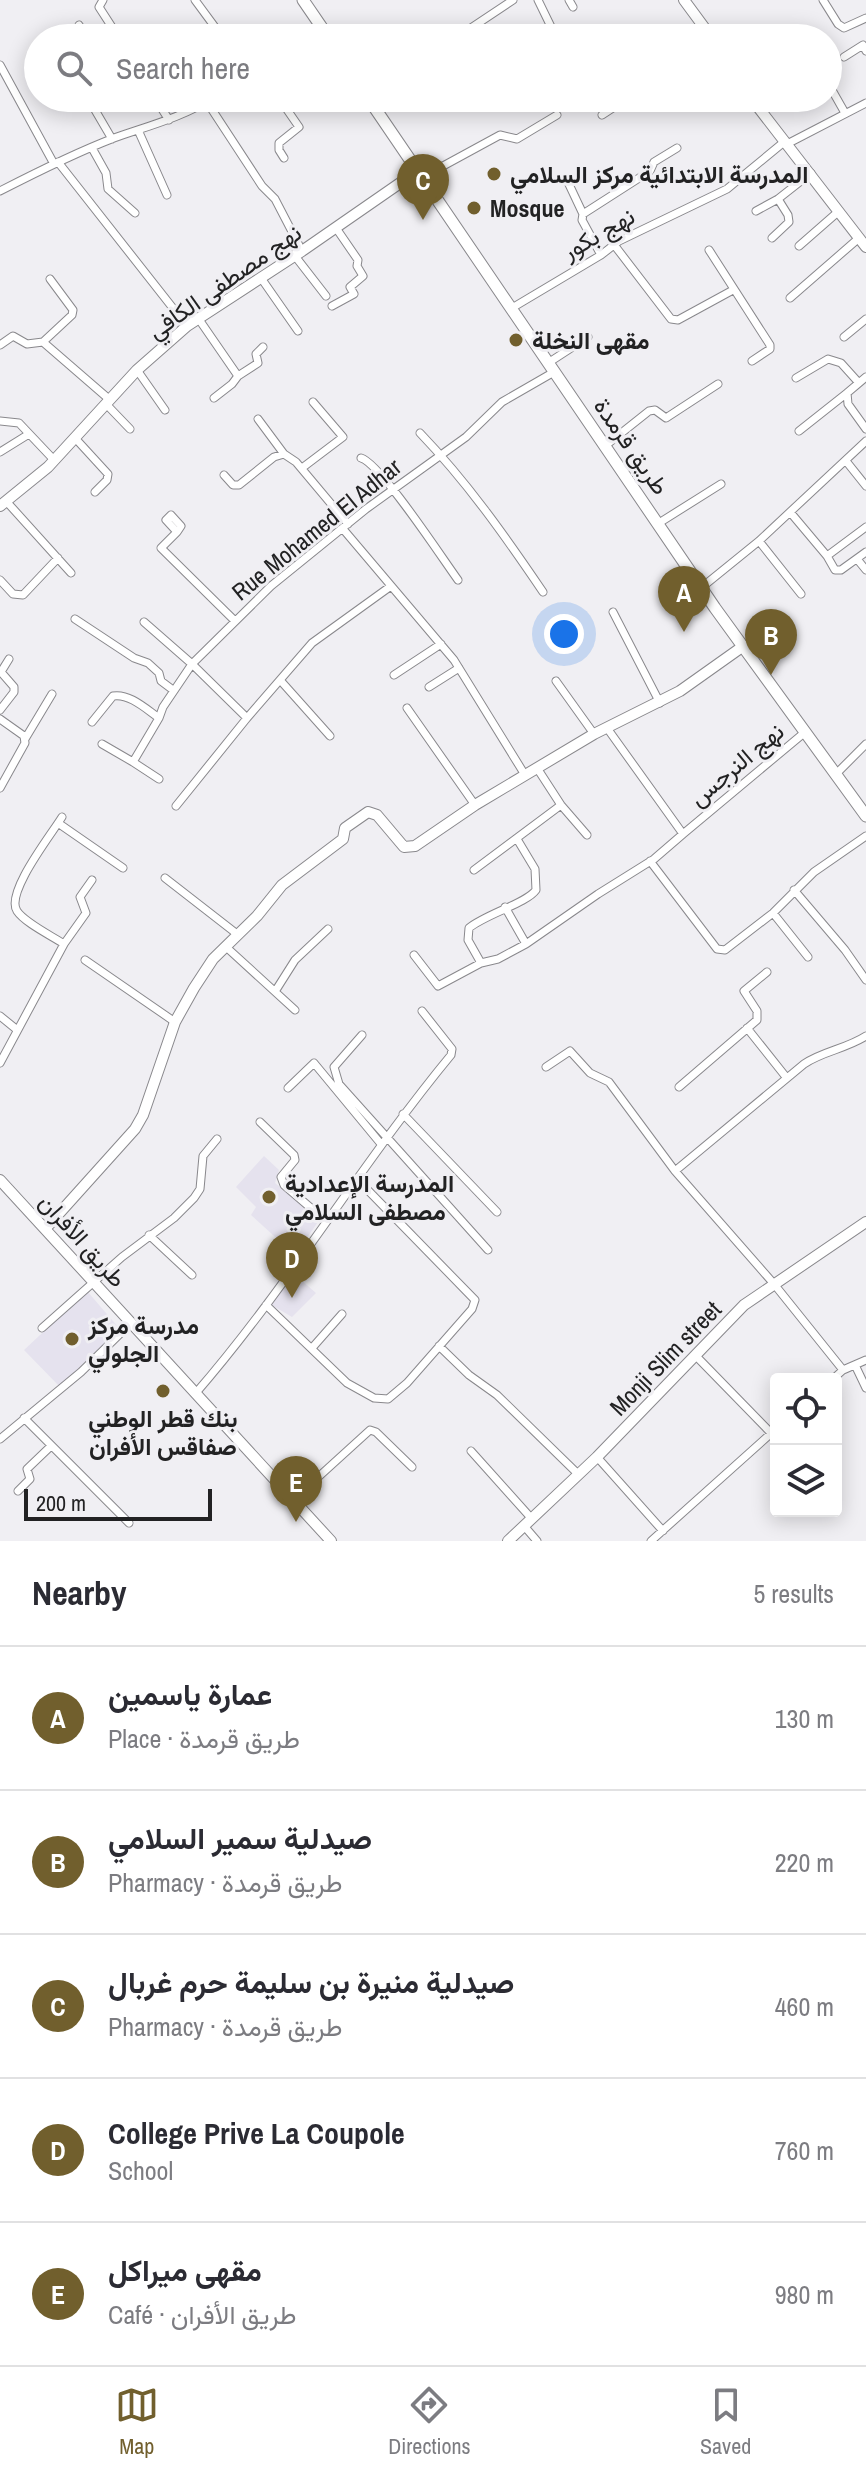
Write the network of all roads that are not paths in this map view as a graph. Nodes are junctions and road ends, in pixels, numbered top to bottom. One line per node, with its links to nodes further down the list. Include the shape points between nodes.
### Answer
1 (103, 0): 9 (street, via 99,7)
2 (195, 0): 10 (street)
3 (303, 0): 11 (main road)
4 (513, 0): 12 (street)
5 (538, 0): 13 (street)
6 (684, 0): 14 (street)
7 (823, 0): 15 (street)
8 (866, 18): 16 (street)
9 (110, 24)
10 (213, 24)
11 (319, 24)
12 (481, 24)
13 (550, 24)
14 (702, 24)
15 (838, 24)
16 (842, 27)
17 (865, 46): 18 (street)
18 (844, 57)
19 (0, 65): 21 (street)
20 (865, 105): 32 (street, نهج بكور)
21 (24, 107)
22 (842, 108): 32 (street)
23 (27, 112): 42 (street)
24 (96, 112): 37 (street)
25 (164, 112): 35 (street)
26 (185, 112): 35 (street)
27 (217, 112): 60 (street, via 280,207)
28 (289, 112): 41 (street, via 299,127 279,143)
29 (377, 112): 44 (main road, طريق قرمدة)
30 (607, 112): 34 (street)
31 (762, 112): 38 (street)
32 (845, 113): 38 (street, نهج بكور)
33 (557, 115): 44 (street, via 517,139 500,135)
34 (602, 115)
35 (169, 120): 36 (street)
36 (138, 130): 37 (street); 47 (street)
37 (112, 139): 39 (street)
38 (786, 143): 43 (street); 56 (street, نهج بكور, via 727,189)
39 (92, 148): 42 (street); 51 (street, via 108,189)
40 (677, 148): 52 (street)
41 (284, 158)
42 (56, 163): 46 (street); 71 (street)
43 (811, 173): 48 (street); 50 (street)
44 (419, 175): 53 (street, نهج مصطفى الكافي); 68 (main road, طريق قرمدة)
45 (566, 178): 52 (street)
46 (0, 191)
47 (167, 195)
48 (778, 199): 49 (street); 54 (street, via 790,219)
49 (756, 211)
50 (839, 211): 55 (street); 57 (street)
51 (135, 213)
52 (583, 214): 61 (street)
53 (336, 228): 60 (street, نهج مصطفى الكافي); 67 (street, via 363,276 350,287 354,294)
54 (772, 238)
55 (859, 238): 58 (street); 66 (street)
56 (615, 246): 61 (street, نهج بكور); 64 (street, via 671,319)
57 (799, 246)
58 (866, 247)
59 (709, 250): 64 (street)
60 (298, 254): 62 (street, نهج مصطفى الكافي); 65 (street)
61 (601, 255): 68 (street, نهج بكور)
62 (261, 278): 69 (street, نهج مصطفى الكافي); 72 (street)
63 (50, 279): 75 (street, via 73,310)
64 (733, 290): 78 (street, via 770,347)
65 (326, 296)
66 (790, 298)
67 (332, 306)
68 (512, 308): 79 (main road, طريق قرمدة)
69 (198, 318): 71 (street, نهج مصطفى الكافي); 81 (street)
70 (866, 319): 74 (street)
71 (187, 326): 80 (street, نهج مصطفى الكافي)
72 (298, 331)
73 (588, 337): 79 (street, Rue Mohamed El Adhar)
74 (844, 337)
75 (43, 342): 76 (street, via 27,344 13,336); 88 (street)
76 (0, 345)
77 (263, 347): 81 (street, via 256,354 258,363)
78 (752, 361)
79 (551, 367): 100 (main road, طريق قرمدة); 103 (street, Rue Mohamed El Adhar)
80 (137, 370): 88 (street, نهج مصطفى الكافي); 90 (street)
81 (238, 376): 87 (street)
82 (866, 377): 84 (street)
83 (796, 378): 84 (street, via 828,359 841,363)
84 (859, 383): 86 (street)
85 (718, 384): 100 (street, via 669,417 649,411)
86 (847, 393): 94 (street, via 848,404); 95 (street)
87 (214, 398)
88 (108, 402): 93 (street); 98 (street, نهج مصطفى الكافي)
89 (313, 402): 107 (street, via 343,437)
90 (165, 410)
91 (258, 419): 102 (street)
92 (0, 421): 97 (street, via 15,421)
93 (130, 429)
94 (866, 429)
95 (799, 431)
96 (420, 433): 103 (street)
97 (29, 434): 101 (street); 105 (street)
98 (75, 438): 105 (street, نهج مصطفى الكافي); 112 (street, via 108,474)
99 (866, 441): 106 (street)
100 (605, 446): 115 (main road, طريق قرمدة)
101 (0, 452)
102 (284, 454): 107 (street); 108 (street, via 239,485)
103 (442, 456): 111 (street, Rue Mohamed El Adhar); 130 (street)
104 (361, 458): 111 (street)
105 (54, 460): 113 (street, نهج مصطفى الكافي)
106 (846, 461): 110 (street); 114 (street)
107 (302, 468): 116 (street)
108 (224, 475)
109 (721, 484): 115 (street)
110 (866, 486)
111 (393, 489): 116 (street, Rue Mohamed El Adhar); 127 (street)
112 (95, 492)
113 (3, 504): 122 (street)
114 (790, 512): 119 (street); 121 (street)
115 (659, 523): 129 (main road, طريق قرمدة)
116 (345, 526): 128 (street); 134 (street, Rue Mohamed El Adhar)
117 (866, 527): 121 (street)
118 (177, 532): 134 (street, via 161,548)
119 (759, 541): 129 (street); 131 (street)
120 (866, 552): 123 (street)
121 (827, 556): 123 (street, via 835,570)
122 (58, 558): 125 (street); 126 (street, via 23,595 13,594)
123 (857, 559): 124 (street)
124 (866, 570)
125 (71, 573)
126 (0, 580)
127 (458, 580)
128 (391, 586): 136 (street); 142 (street, via 312,643)
129 (701, 588): 137 (main road, طريق قرمدة)
130 (543, 592)
131 (801, 594)
132 (613, 612): 147 (street)
133 (75, 619): 145 (street, via 148,663)
134 (235, 621): 139 (street, Rue Mohamed El Adhar)
135 (144, 622): 139 (street)
136 (441, 644): 140 (street); 141 (street)
137 (742, 647): 147 (street); 155 (main road, طريق قرمدة)
138 (9, 659): 149 (street, via 1,672 14,692)
139 (192, 664): 145 (street, Rue Mohamed El Adhar); 151 (street)
140 (459, 668): 144 (street); 164 (street)
141 (394, 675)
142 (280, 680): 151 (street); 157 (street)
143 (556, 681): 156 (street)
144 (429, 687)
145 (173, 690): 150 (street, Rue Mohamed El Adhar)
146 (52, 694): 158 (street)
147 (660, 703): 154 (street)
148 (407, 708): 167 (street)
149 (0, 710)
150 (159, 718): 153 (street, via 118,694); 161 (street, Rue Mohamed El Adhar)
151 (247, 718): 169 (street)
152 (0, 719): 158 (street)
153 (92, 722)
154 (607, 728): 156 (street); 171 (street, نهج النرجس)
155 (804, 733): 163 (main road, طريق قرمدة); 171 (street, نهج النرجس)
156 (594, 734): 162 (street)
157 (330, 736)
158 (25, 739): 166 (street)
159 (102, 744): 161 (street)
160 (866, 744): 163 (street)
161 (133, 762): 165 (street)
162 (537, 768): 164 (street); 168 (street)
163 (836, 774): 170 (main road, طريق قرمدة)
164 (525, 775): 167 (street)
165 (159, 779)
166 (0, 788)
167 (475, 805): 184 (street, via 407,848 375,813 364,813 345,828 343,839 282,885)
168 (561, 805): 172 (street); 174 (street)
169 (176, 806)
170 (866, 816)
171 (683, 834): 175 (street)
172 (587, 835)
173 (866, 836): 180 (street)
174 (517, 839): 177 (street); 181 (street, via 535,869 536,890)
175 (650, 861): 182 (street, via 720,951); 186 (street)
176 (123, 868): 185 (street, via 60,820 14,899 21,916)
177 (474, 870)
178 (165, 878): 184 (street)
179 (92, 880): 185 (street, via 80,897 86,913)
180 (794, 890): 182 (street); 193 (street)
181 (505, 907): 186 (street); 191 (street, via 468,930)
182 (773, 913): 189 (street)
183 (328, 929): 194 (street, via 295,960)
184 (237, 934): 187 (street)
185 (64, 944): 200 (street)
186 (526, 944): 191 (street)
187 (225, 946): 194 (street); 198 (street)
188 (414, 955): 191 (street, via 438,986)
189 (808, 957)
190 (85, 960): 198 (street)
191 (481, 963)
192 (767, 972): 199 (street, via 744,991 758,1015)
193 (866, 980)
194 (276, 990): 195 (street)
195 (295, 1010)
196 (422, 1011): 208 (street, via 452,1049 451,1055)
197 (0, 1016): 200 (street)
198 (175, 1022): 218 (street, via 135,1129)
199 (747, 1028): 205 (street); 206 (street)
200 (16, 1029): 203 (street)
201 (362, 1035): 211 (street, via 334,1072)
202 (866, 1036): 205 (street, via 818,1055)
203 (0, 1063)
204 (546, 1067): 212 (street, via 570,1051 590,1073 609,1082)
205 (786, 1077): 212 (street)
206 (679, 1087)
207 (288, 1088): 211 (street, via 314,1063)
208 (403, 1114): 211 (street); 215 (street)
209 (260, 1122): 216 (street, via 294,1155 281,1177 284,1185)
210 (217, 1139): 219 (street, via 203,1156 194,1198)
211 (383, 1141): 213 (street); 220 (street)
212 (675, 1171): 223 (street)
213 (357, 1179): 216 (street); 228 (street, via 475,1300)
214 (0, 1180): 218 (street, طريق الأفران)
215 (497, 1212)
216 (326, 1221): 224 (street)
217 (866, 1222): 223 (street, Monji Slim street)
218 (46, 1228): 222 (street, طريق الأفران)
219 (149, 1235): 221 (street); 222 (street)
220 (488, 1250)
221 (192, 1275)
222 (94, 1281): 226 (street, طريق الأفران); 227 (street)
223 (774, 1284): 230 (street, Monji Slim street, via 744,1305); 233 (street)
224 (266, 1305): 229 (street); 236 (street)
225 (342, 1314): 229 (street)
226 (131, 1323): 236 (street, طريق الأفران); 237 (street)
227 (42, 1328)
228 (439, 1346): 229 (street, via 388,1399 363,1394); 245 (street)
229 (312, 1348)
230 (695, 1355): 238 (street); 243 (street, Monji Slim street)
231 (866, 1360): 232 (street)
232 (855, 1365): 233 (street); 235 (street)
233 (843, 1370): 234 (street)
234 (840, 1373)
235 (866, 1388)
236 (195, 1394): 247 (street, طريق الأفران)
237 (24, 1418): 240 (street); 241 (street)
238 (770, 1427)
239 (770, 1435): 250 (street)
240 (0, 1439)
241 (51, 1446): 246 (street, via 27,1469 30,1479); 248 (street)
242 (471, 1451): 249 (street)
243 (597, 1457): 245 (street, Monji Slim street); 250 (street)
244 (412, 1467): 247 (street, via 370,1430)
245 (578, 1474): 249 (street, Monji Slim street)
246 (18, 1491)
247 (293, 1500): 251 (street, طريق الأفران)
248 (129, 1523)
249 (528, 1523): 252 (street, Monji Slim street); 253 (street)
250 (663, 1531): 254 (street)
251 (331, 1541)
252 (508, 1541)
253 (537, 1541)
254 (651, 1541)

